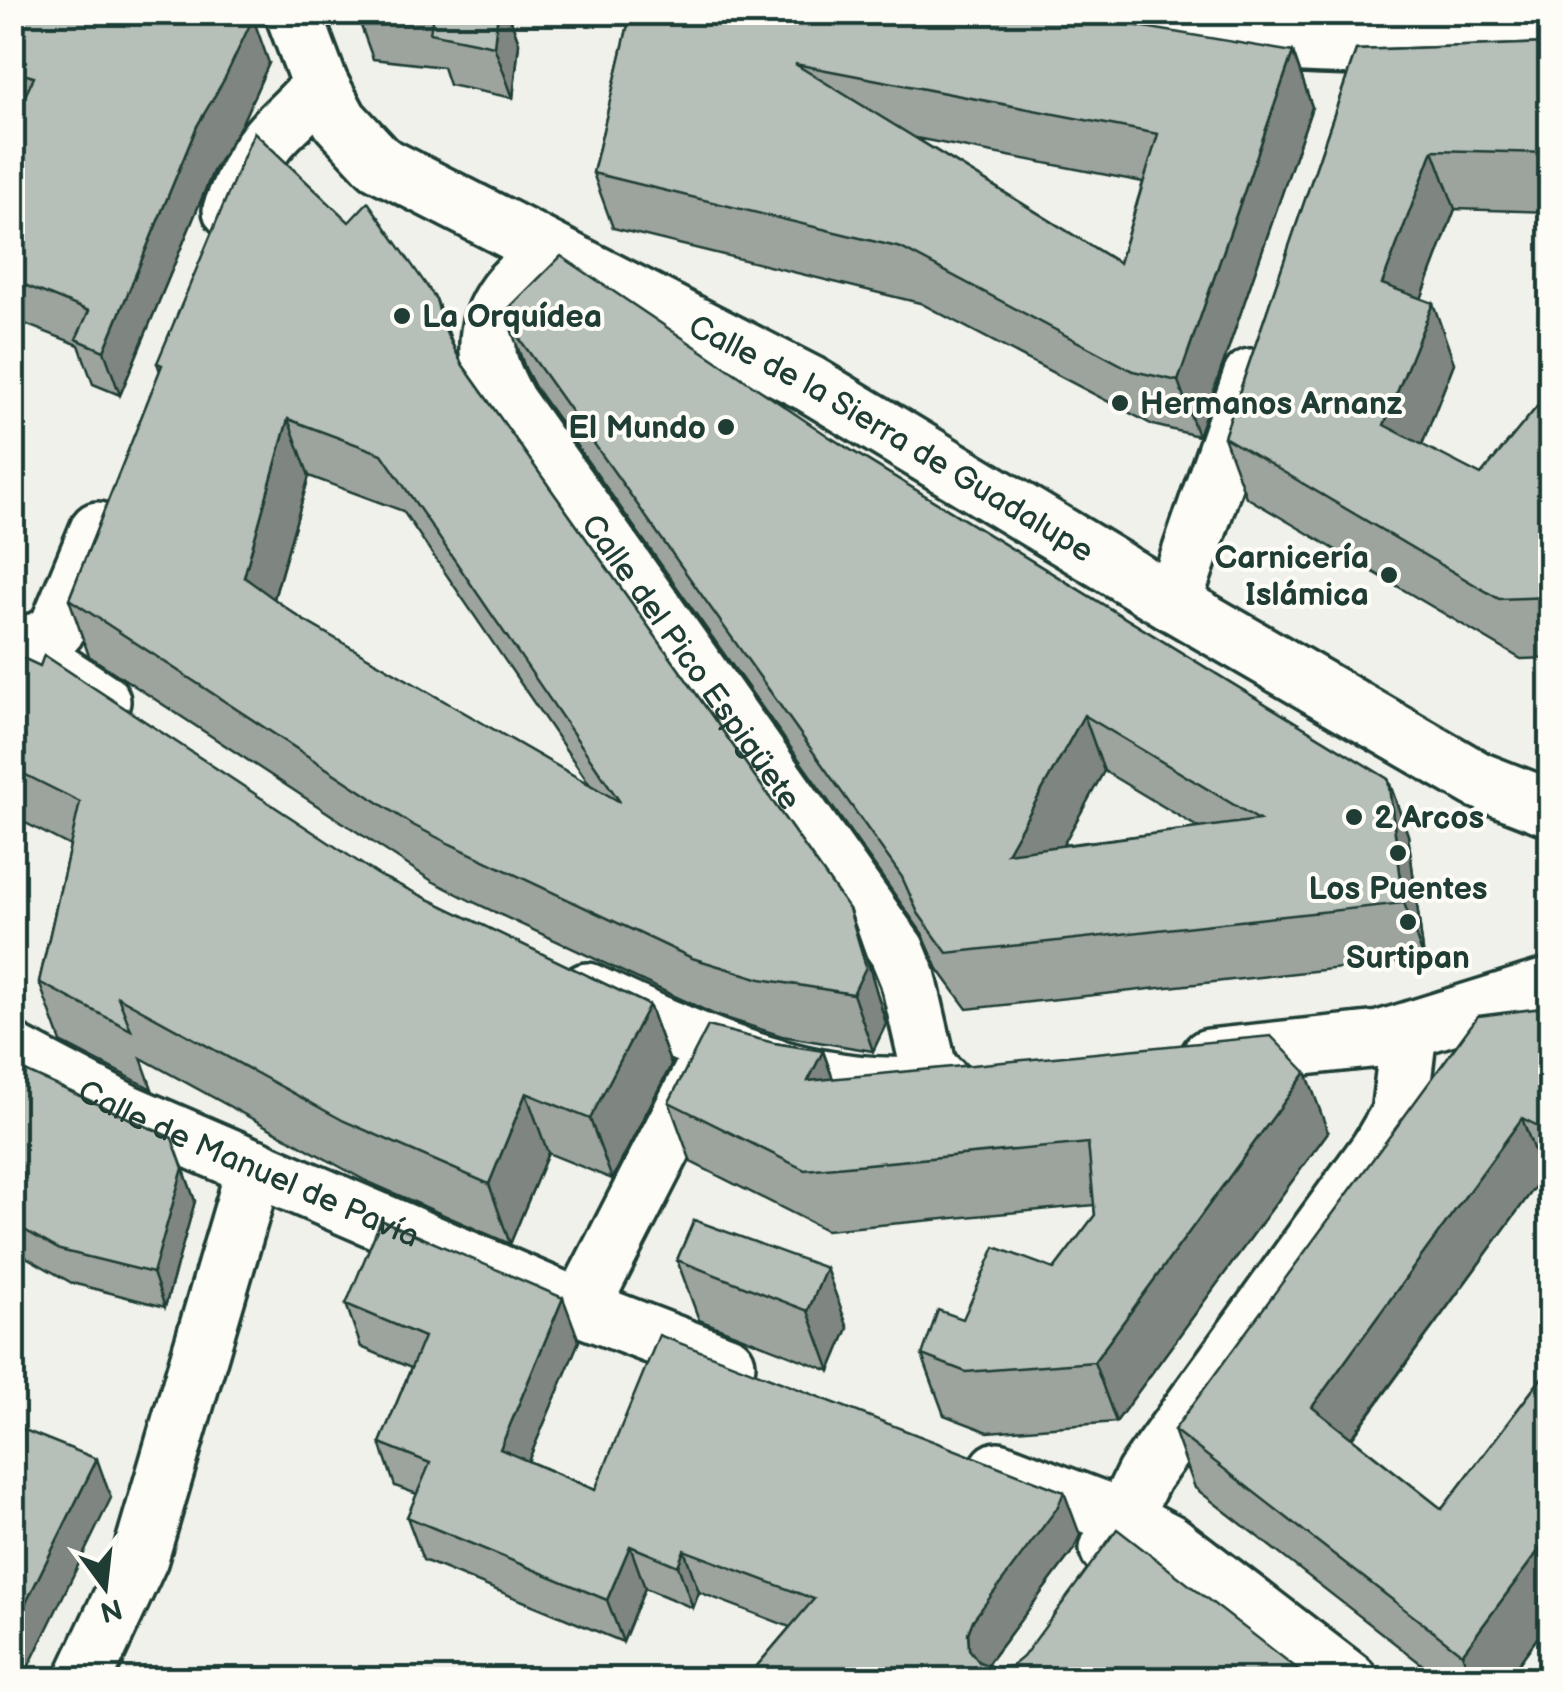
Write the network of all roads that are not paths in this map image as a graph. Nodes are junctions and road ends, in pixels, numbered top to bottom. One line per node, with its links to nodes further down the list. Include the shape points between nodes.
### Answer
1 (292, 12): 6 (street, Calle de la Sierra de Guadalupe)
2 (1033, 12): 3 (street, via 1123,31)
3 (1211, 26): 4 (street)
4 (1366, 48): 5 (street); 7 (street)
5 (1550, 49)
6 (320, 84): 8 (street, via 252,163); 9 (street, Calle de la Sierra de Guadalupe, via 340,121 379,163)
7 (1346, 104)
8 (212, 255)
9 (556, 255): 12 (street, Calle de la Sierra de Guadalupe, via 810,384); 19 (street, Calle del Pico Espigüete, via 534,264 494,312 488,352 496,379 897,951 929,1069 964,1082 846,1081)
10 (1269, 326): 12 (street)
11 (116, 487): 13 (street, via 57,630 28,644)
12 (1172, 603): 15 (street, Calle de la Sierra de Guadalupe, via 1478,780)
13 (12, 642): 14 (street)
14 (142, 727)
15 (1550, 808)
16 (546, 972): 19 (street)
17 (1550, 986): 18 (street)
18 (1410, 1032): 21 (street); 26 (street, via 1398,1114 1378,1150 1144,1474)
19 (719, 1050): 23 (street)
20 (12, 1052): 22 (street, Calle de Manuel de Pavía, via 128,1113)
21 (1162, 1062)
22 (255, 1167): 23 (street, Calle de Manuel de Pavía); 28 (street, via 140,1558)
23 (581, 1308): 24 (street, Calle de Manuel de Pavía)
24 (766, 1380)
25 (950, 1451): 26 (street)
26 (1121, 1517): 27 (street, via 1101,1565); 29 (street, via 1169,1542)
27 (1079, 1594)
28 (83, 1680)
29 (1349, 1680)

